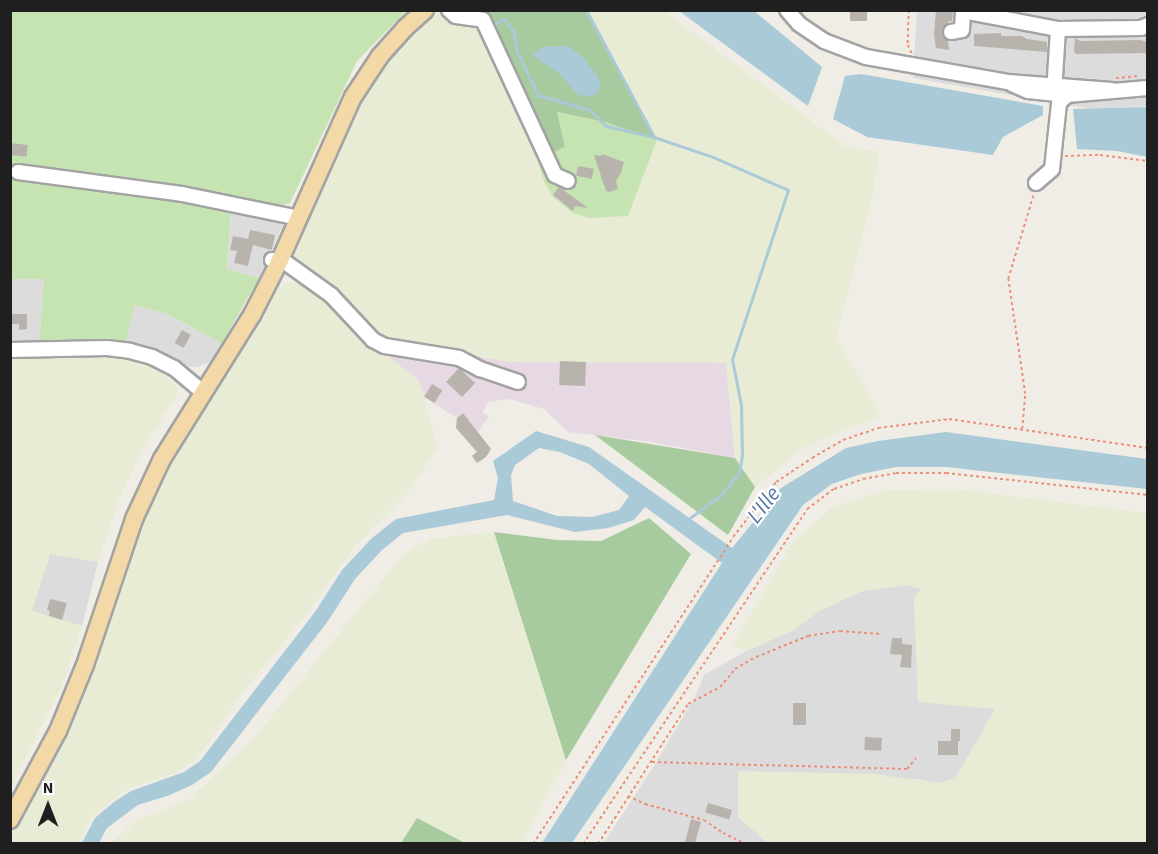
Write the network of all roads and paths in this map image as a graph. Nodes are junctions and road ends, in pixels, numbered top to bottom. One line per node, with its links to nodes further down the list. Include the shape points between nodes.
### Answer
1 (425, 10): 17 (main road, via 356,85)
2 (449, 10): 15 (street, via 456,16 483,20 555,175)
3 (787, 10): 10 (street, via 800,24 844,51 901,64)
4 (909, 10): 9 (path, via 908,45)
5 (963, 11): 7 (street); 8 (street, via 962,30)
6 (1148, 25): 7 (street)
7 (1058, 29): 10 (street)
8 (951, 32)
9 (914, 60)
10 (1062, 88): 11 (street); 12 (street)
11 (1148, 88)
12 (1054, 156): 13 (path, via 1100,155); 16 (street, via 1052,169)
13 (1148, 161)
14 (18, 172): 17 (street, via 182,194)
15 (568, 181)
16 (1036, 183): 22 (path, via 1008,279 1026,394)
17 (299, 218): 18 (main road)
18 (276, 260): 20 (street, via 331,295 373,340 385,346 459,358); 21 (main road)
19 (10, 350): 21 (street, via 130,351 174,368)
20 (518, 382)
21 (203, 392): 29 (main road, via 159,457 58,731)
22 (1022, 430): 23 (path); 30 (path, via 949,419 878,428 843,440 776,482 734,537)
23 (1148, 448)
24 (1148, 495): 31 (path, via 946,473 896,472 834,489 807,509)
25 (881, 634): 27 (path, via 823,632 756,657 735,669 720,687 688,704)
26 (916, 758): 27 (path, via 907,769)
27 (651, 762): 28 (path)
28 (628, 795): 32 (path); 33 (path, via 645,804 704,820)
29 (10, 820)
30 (533, 843)
31 (583, 843)
32 (598, 843)
33 (746, 843)

